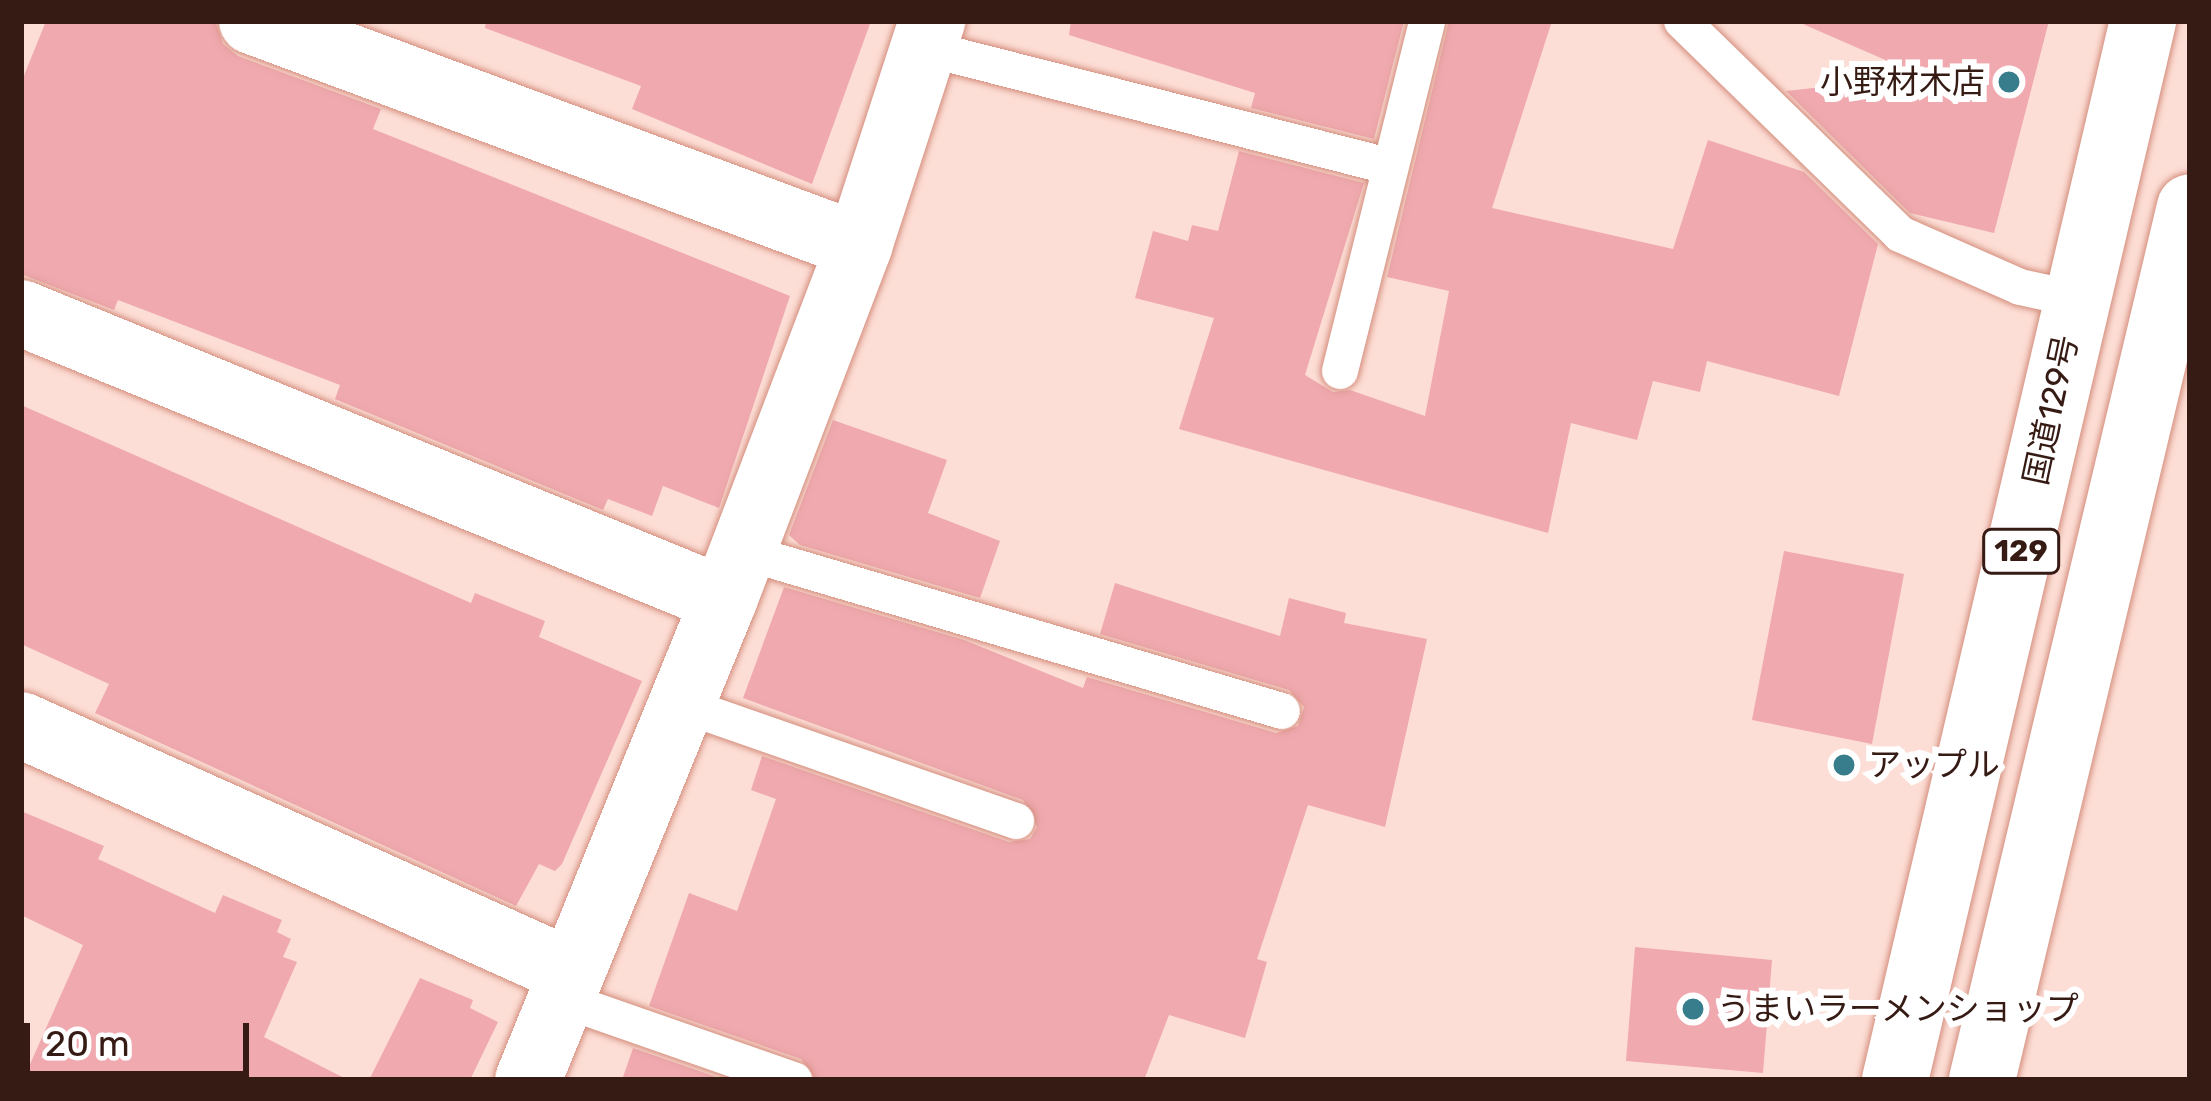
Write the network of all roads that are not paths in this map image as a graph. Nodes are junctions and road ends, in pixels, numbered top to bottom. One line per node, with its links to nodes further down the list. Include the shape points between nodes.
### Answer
1 (252, 21): 8 (main road)
2 (1427, 21): 6 (lane)
3 (1682, 21): 9 (lane, via 1900,235 2020,287)
4 (2143, 21): 9 (main road, 国道129号 / 129)
5 (928, 34): 6 (lane); 8 (main road)
6 (1388, 166): 11 (lane)
7 (2190, 207): 21 (main road, 129)
8 (859, 246): 12 (main road)
9 (2075, 299): 20 (main road, 国道129号 / 129)
10 (21, 313): 12 (main road)
11 (1340, 371)
12 (732, 576): 13 (main road); 14 (lane)
13 (680, 704): 16 (lane); 17 (main road)
14 (1282, 711)
15 (21, 725): 17 (main road)
16 (1016, 821)
17 (566, 986): 18 (main road); 19 (lane)
18 (528, 1080)
19 (794, 1080)
20 (1895, 1080)
21 (1982, 1080)

